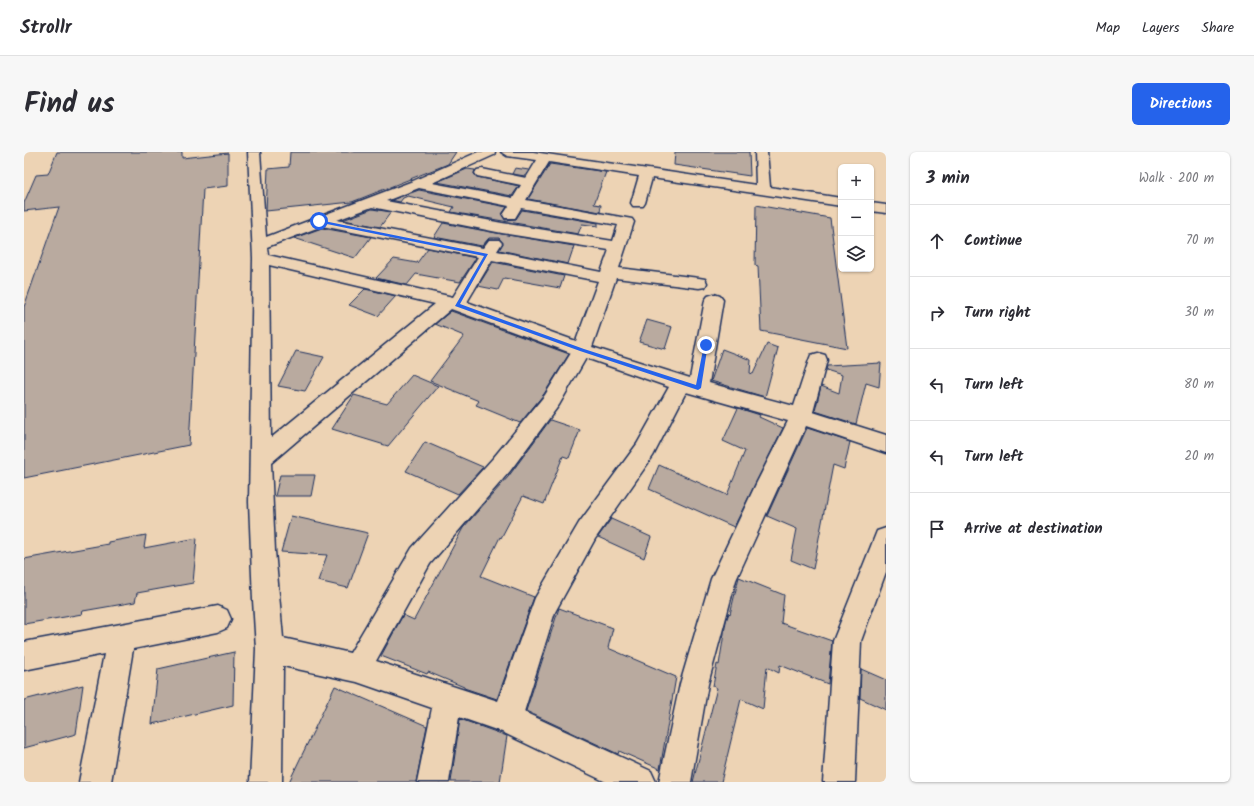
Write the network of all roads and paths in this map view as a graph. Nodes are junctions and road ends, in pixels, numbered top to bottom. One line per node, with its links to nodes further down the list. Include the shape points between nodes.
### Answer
1 (254, 152): 21 (street)
2 (489, 152): 10 (street)
3 (507, 152): 5 (street)
4 (761, 152): 11 (street)
5 (524, 153): 6 (street)
6 (545, 158): 8 (street); 9 (street)
7 (482, 173): 9 (street)
8 (646, 173): 11 (street); 15 (street)
9 (529, 183): 14 (street)
10 (418, 184): 12 (street); 14 (street)
11 (763, 190): 13 (street)
12 (369, 202): 18 (street); 19 (street)
13 (838, 202)
14 (517, 203): 19 (street); 20 (street, via 627,222)
15 (638, 203)
16 (874, 207): 17 (street)
17 (886, 209)
18 (319, 221): 21 (street); 22 (street)
19 (502, 228): 20 (street); 22 (street)
20 (619, 247): 23 (street)
21 (260, 251): 26 (street); 32 (street)
22 (486, 255): 23 (street); 26 (street)
23 (609, 275): 24 (street); 27 (street)
24 (699, 283)
25 (714, 300): 29 (street)
26 (453, 303): 27 (street); 32 (street)
27 (582, 350): 29 (street); 38 (street, via 552,400 502,464 421,556)
28 (818, 360): 30 (street)
29 (690, 385): 30 (street); 40 (street, via 587,531 544,607)
30 (800, 416): 31 (street); 45 (street, via 724,579 694,684)
31 (886, 444)
32 (261, 459): 36 (street, via 264,597)
33 (886, 539): 46 (street, via 847,641)
34 (218, 619): 35 (street)
35 (121, 638): 37 (street); 41 (street)
36 (270, 649): 38 (street); 42 (street)
37 (24, 656)
38 (357, 668): 39 (street)
39 (448, 699): 40 (street); 43 (street)
40 (507, 719): 44 (street)
41 (95, 782)
42 (266, 782)
43 (433, 782)
44 (640, 782)
45 (675, 782)
46 (839, 782)

